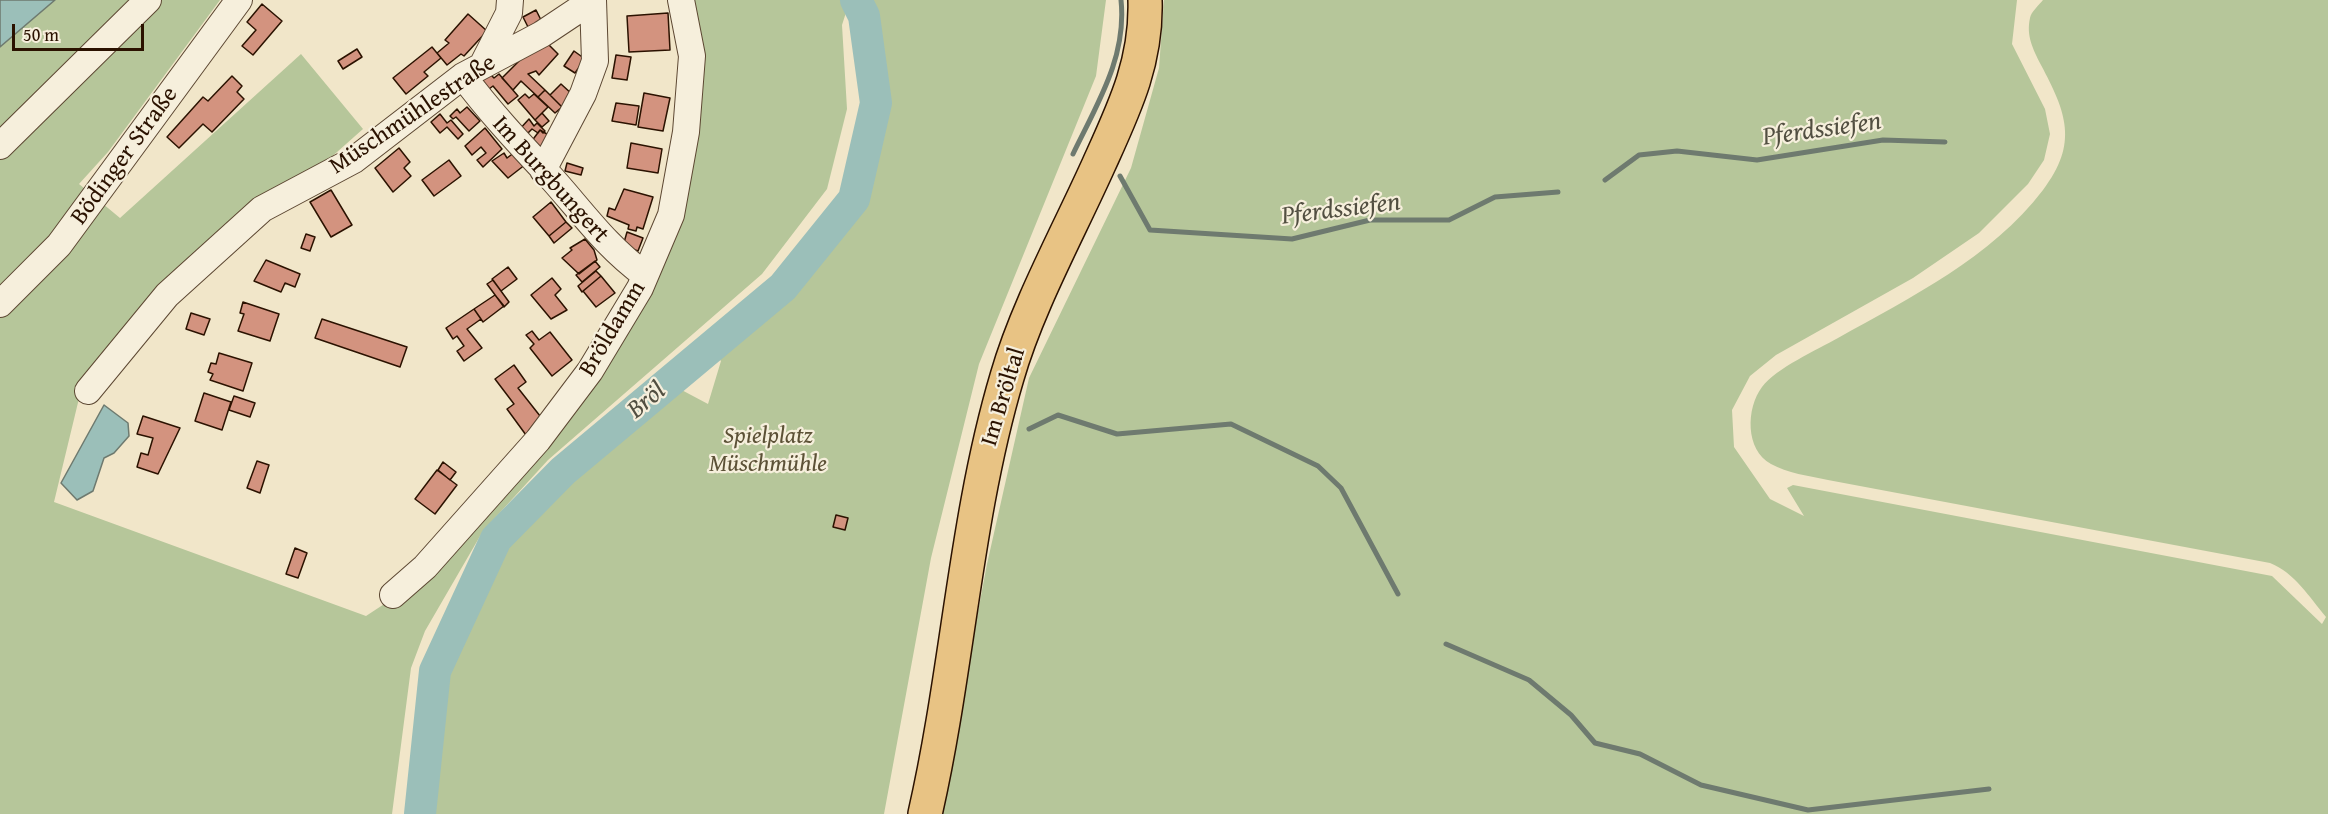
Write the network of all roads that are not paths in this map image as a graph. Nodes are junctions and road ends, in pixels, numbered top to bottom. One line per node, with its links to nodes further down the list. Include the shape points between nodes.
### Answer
1 (148, 0): 8 (street)
2 (239, 0): 11 (street, Bödinger Straße, via 59,245)
3 (510, 0): 7 (street, via 509,13)
4 (593, 0): 7 (street, Müschmühlestraße, via 542,34); 9 (street, via 595,62 583,94)
5 (681, 0): 10 (street, Bröldamm, via 692,56 686,132 671,215)
6 (1145, 0): 14 (main road, Im Bröltal, via 1146,31 1132,91 1038,297 1007,375 984,467)
7 (473, 70): 9 (street, Im Burgbungert, via 492,115); 12 (street, Müschmühlestraße, via 354,160 262,209 167,295)
8 (0, 146)
9 (543, 170): 10 (street, Im Burgbungert, via 597,234)
10 (645, 275): 13 (street, Bröldamm, via 590,371 538,440 424,567)
11 (0, 304)
12 (88, 392)
13 (393, 595)
14 (925, 814)

